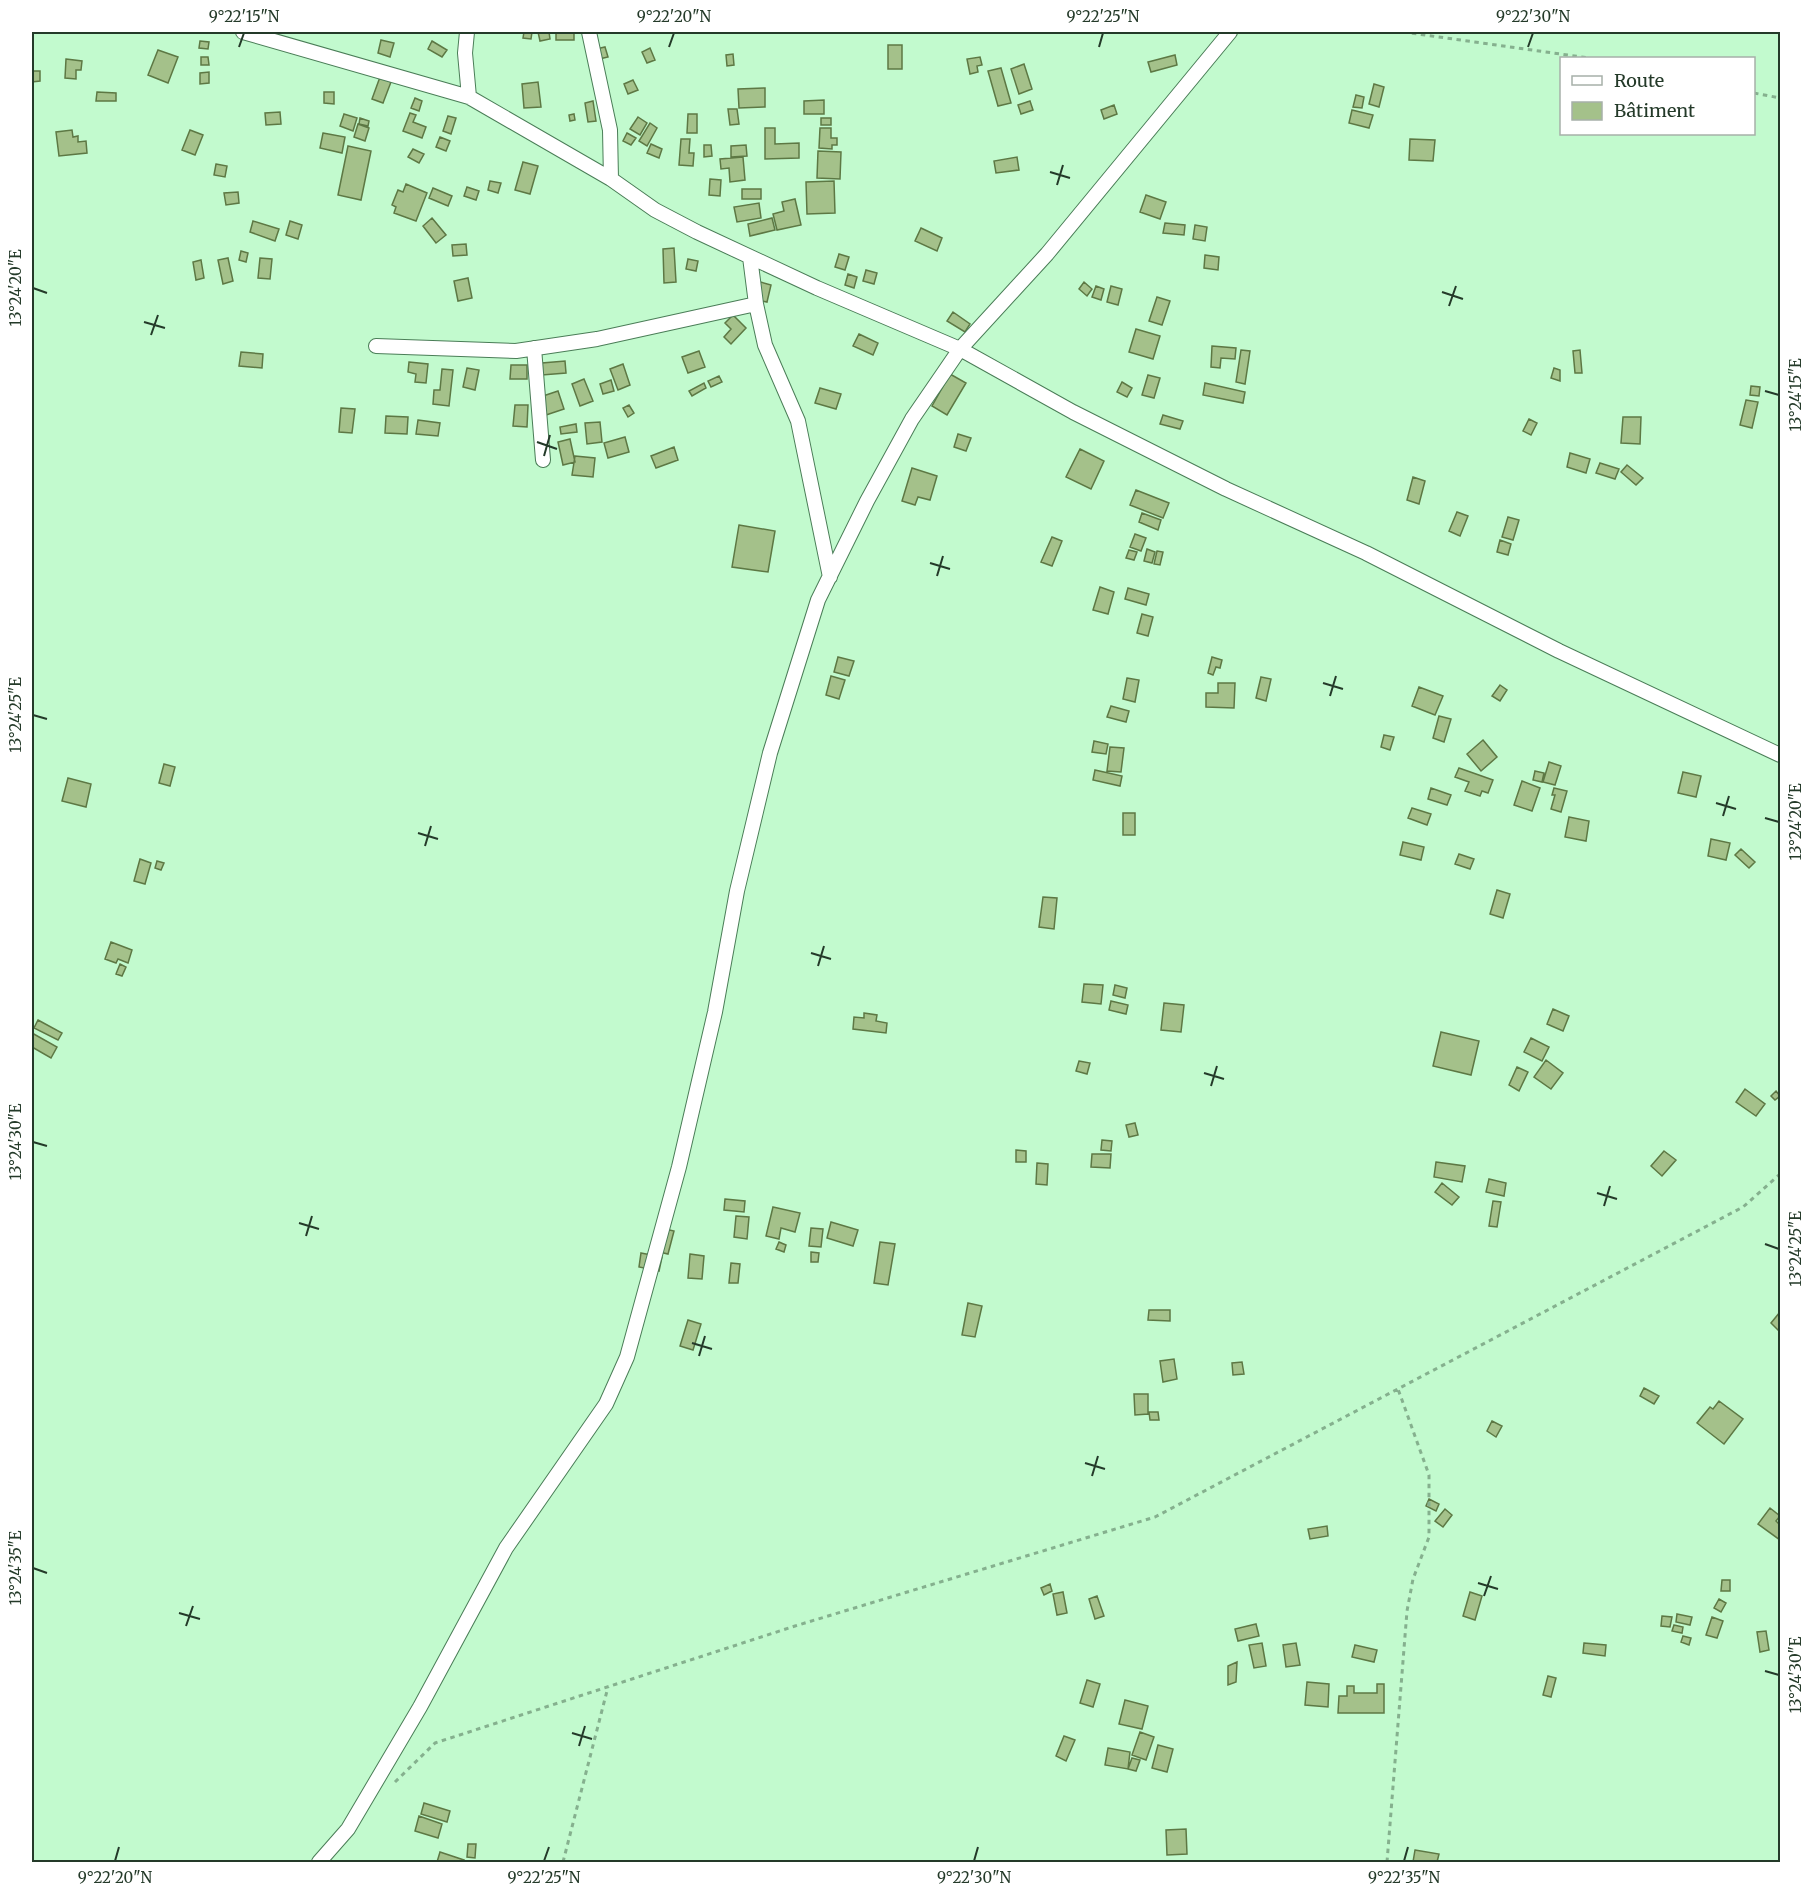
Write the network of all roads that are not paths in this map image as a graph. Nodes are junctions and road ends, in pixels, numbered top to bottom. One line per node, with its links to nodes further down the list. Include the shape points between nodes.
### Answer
1 (243, 32): 5 (street)
2 (467, 32): 5 (street)
3 (589, 32): 6 (street, via 610,130)
4 (1230, 32): 11 (street, via 1047,254)
5 (469, 97): 6 (street)
6 (611, 179): 7 (street, via 655,210)
7 (750, 257): 8 (street); 11 (street)
8 (756, 304): 10 (street, via 597,339); 13 (street, via 765,345 798,421)
9 (376, 346): 10 (street)
10 (534, 348): 12 (street)
11 (960, 349): 13 (street, via 912,418); 14 (street, via 1073,412 1226,489)
12 (543, 460)
13 (830, 577): 15 (street, via 818,600 770,753 737,891 716,1012 627,1357 606,1404 506,1548 348,1829)
14 (1780, 755)
15 (320, 1863)

